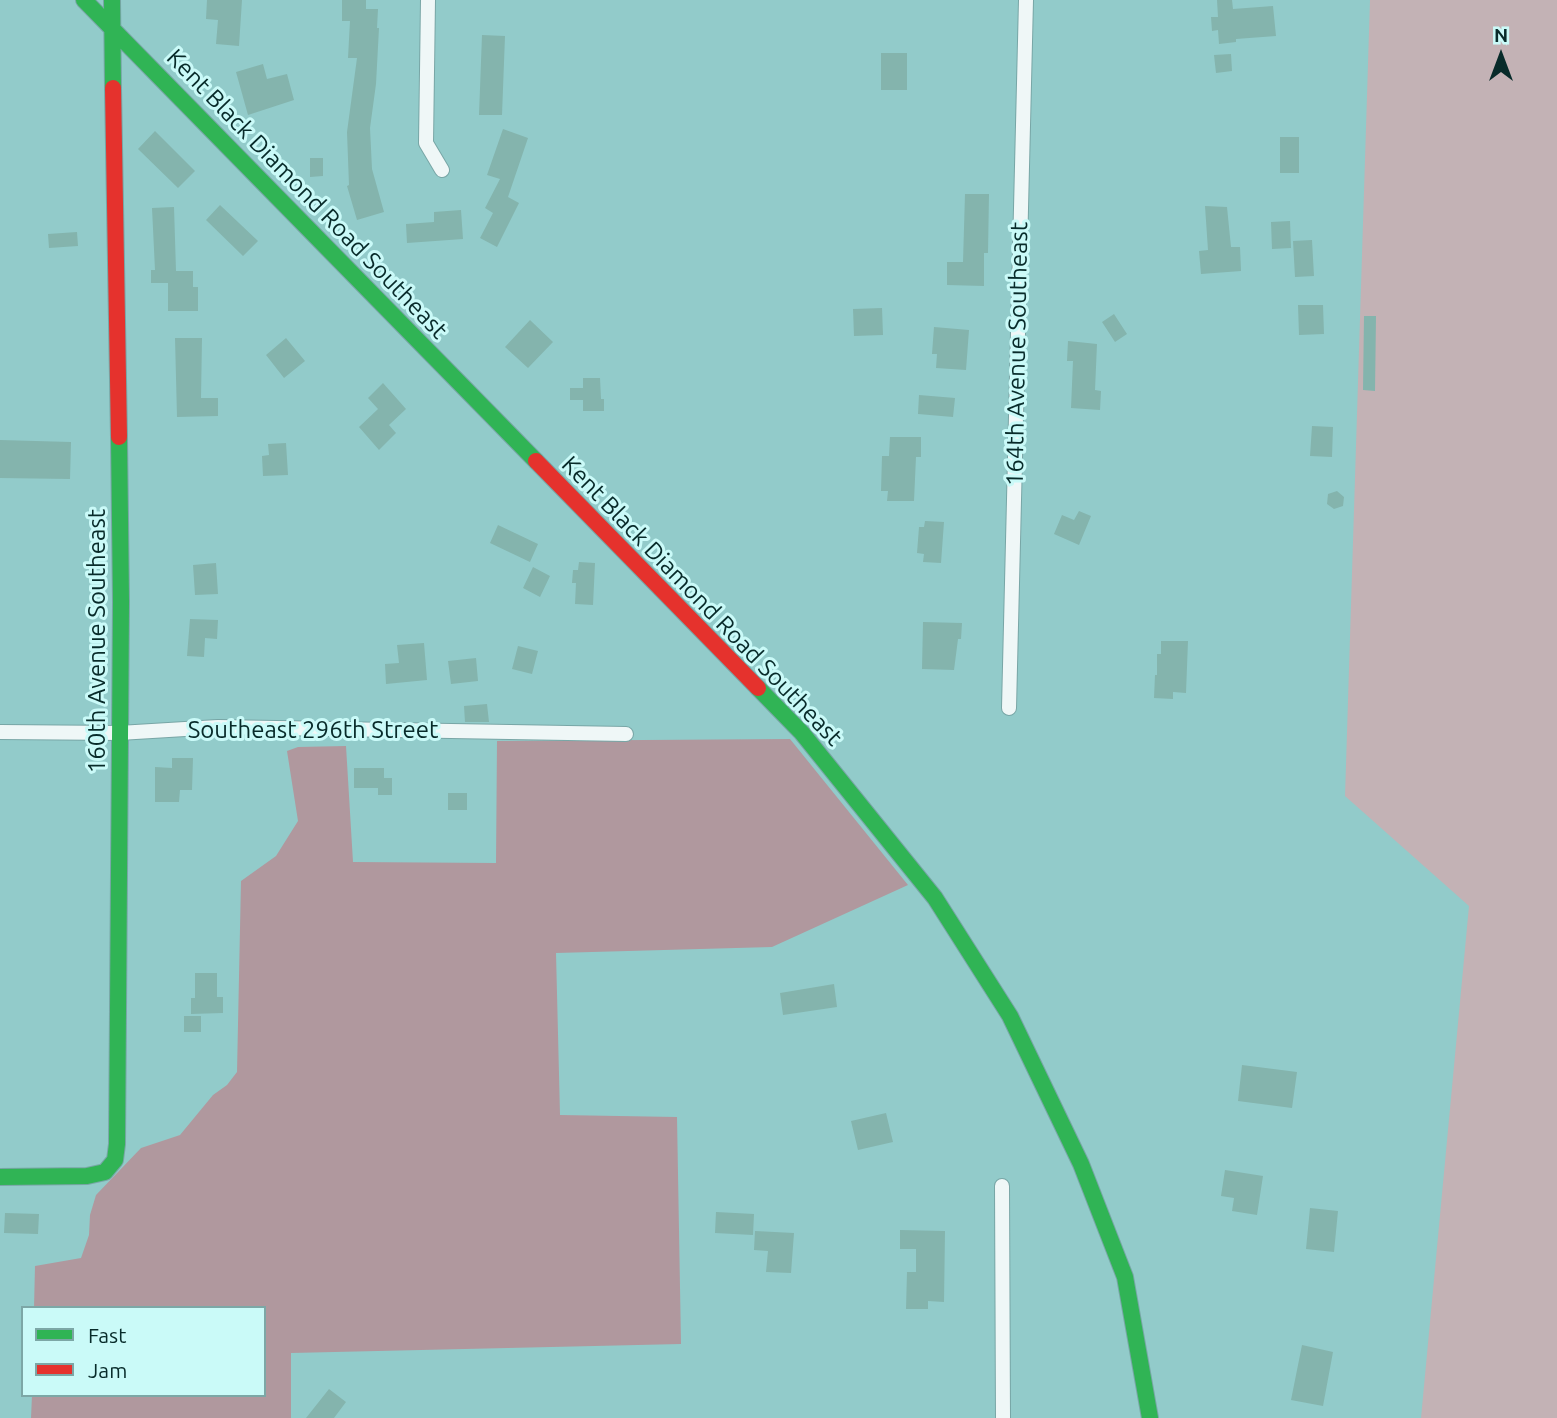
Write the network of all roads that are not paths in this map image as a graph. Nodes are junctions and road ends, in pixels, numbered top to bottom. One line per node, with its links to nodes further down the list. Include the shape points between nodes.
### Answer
1 (84, 0): 5 (street, Kent Black Diamond Road Southeast)
2 (112, 0): 5 (street, 160th Avenue Southeast)
3 (428, 0): 6 (street, via 426,143)
4 (1026, 0): 7 (street, 164th Avenue Southeast)
5 (113, 29): 9 (street, 160th Avenue Southeast); 14 (street, Kent Black Diamond Road Southeast, via 802,733 936,898 1010,1016 1082,1164 1125,1277)
6 (442, 170)
7 (1009, 708)
8 (0, 732): 9 (street, Southeast 296th Street)
9 (119, 733): 10 (street, Southeast 296th Street, via 218,727); 11 (street, 160th Avenue Southeast, via 115,1160 105,1172 87,1177)
10 (625, 734)
11 (0, 1177)
12 (1002, 1186): 13 (street)
13 (1003, 1418)
14 (1150, 1418)

